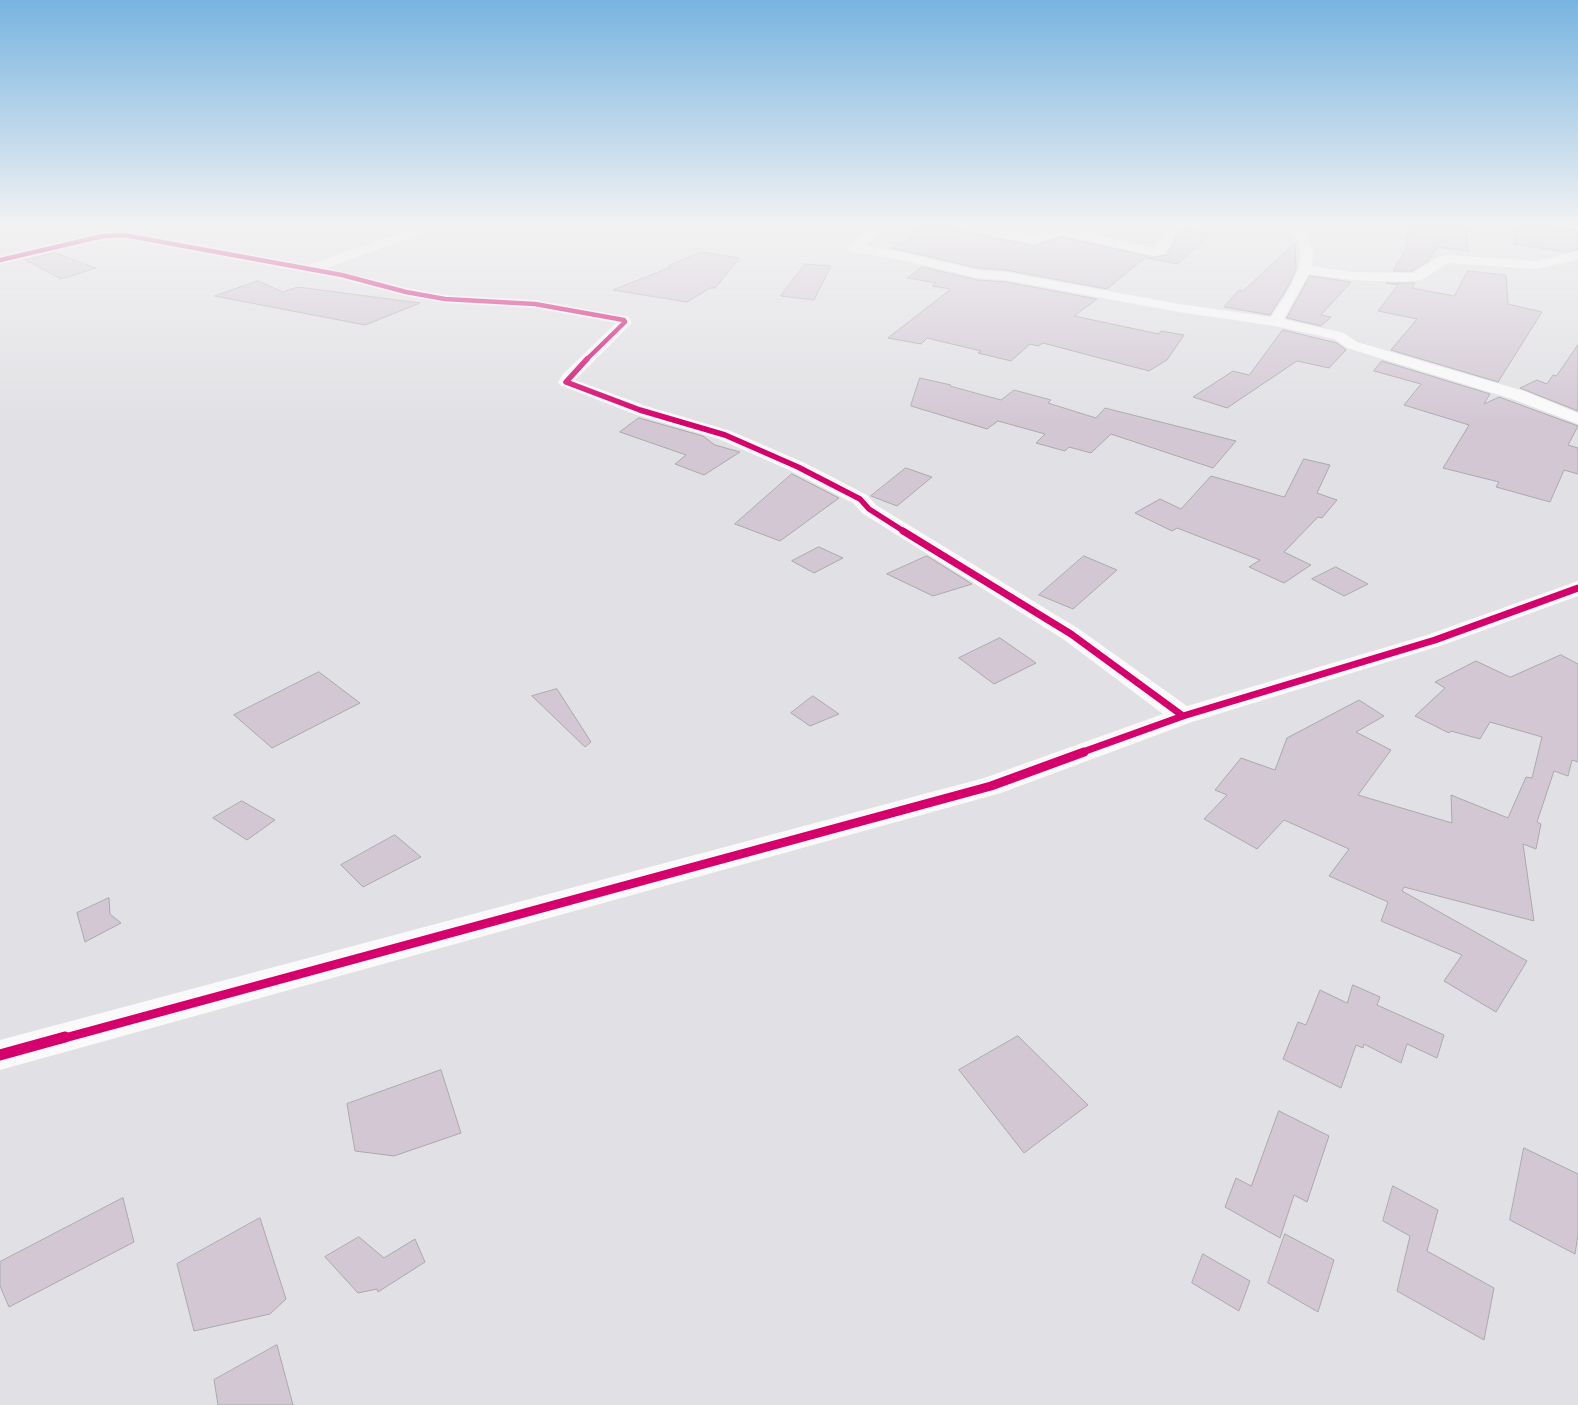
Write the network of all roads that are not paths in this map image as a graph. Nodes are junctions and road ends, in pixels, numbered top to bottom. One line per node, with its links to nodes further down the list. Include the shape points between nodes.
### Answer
1 (404, 292): 7 (street, via 445,299 535,304 624,320 566,382 640,410 725,435 798,467 860,500 919,541 1071,634)
2 (1083, 292): 4 (street)
3 (1292, 292): 4 (street)
4 (1275, 322): 5 (street, via 1339,336 1352,345 1518,395)
5 (1578, 419)
6 (1578, 588): 7 (street, via 1434,640)
7 (1183, 716): 8 (street, via 990,786)
8 (0, 1055)

